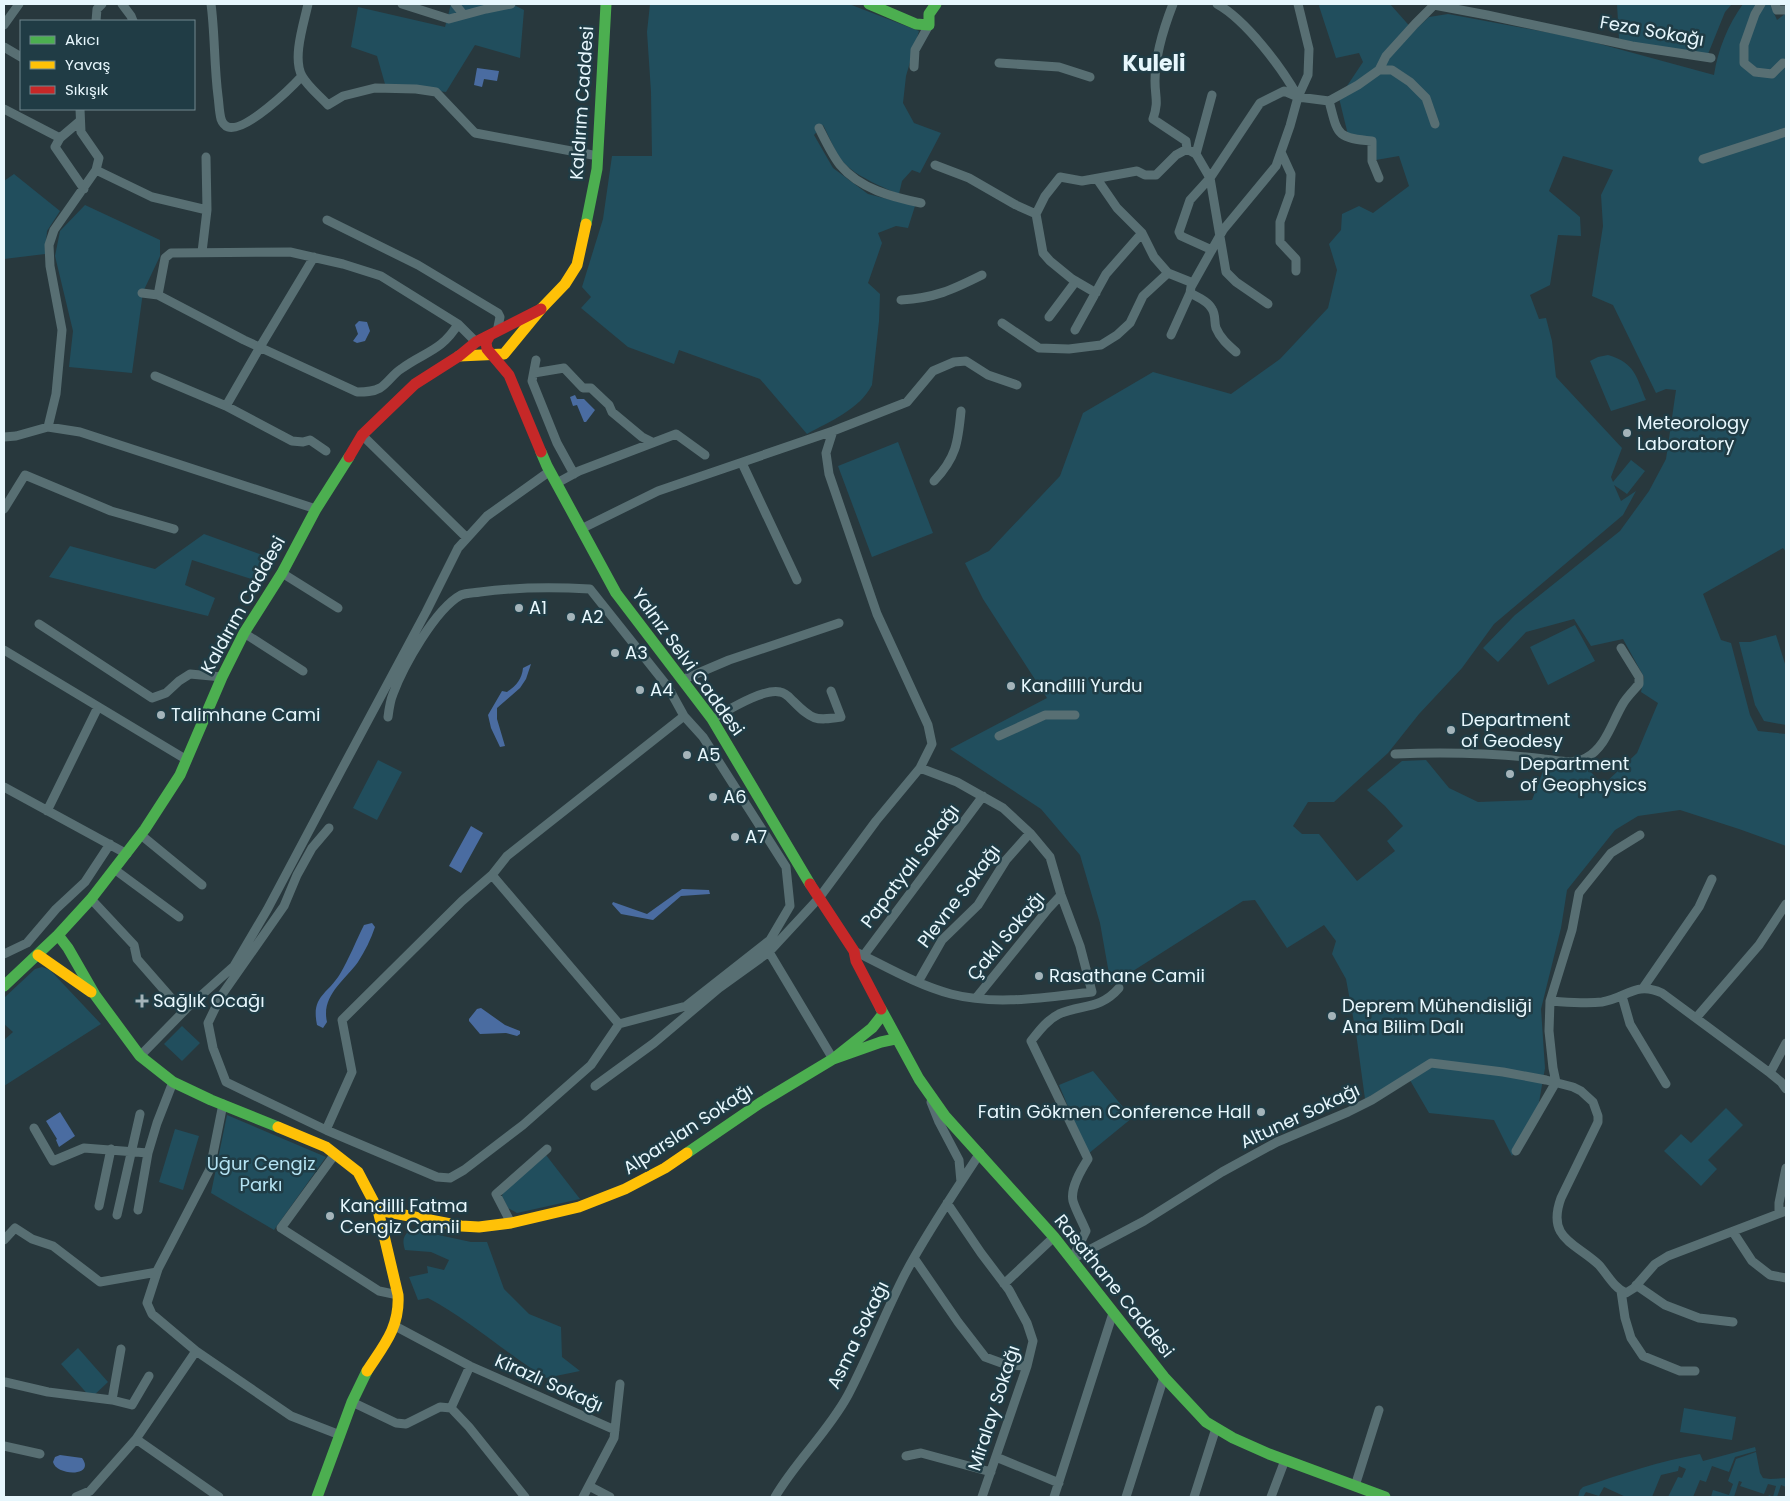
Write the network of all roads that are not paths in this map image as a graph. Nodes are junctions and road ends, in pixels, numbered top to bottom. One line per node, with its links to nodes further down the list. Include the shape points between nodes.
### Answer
1 (19, 4): 21 (street)
2 (102, 4): 19 (street, via 97,9)
3 (122, 4): 20 (street)
4 (211, 4): 30 (street, via 221,121 227,127 234,128 249,122 279,100)
5 (308, 4): 30 (street, via 298,47)
6 (402, 4): 18 (street, via 449,19)
7 (455, 4): 18 (street)
8 (512, 4): 18 (street)
9 (606, 4): 45 (street, Kaldırım Caddesi)
10 (869, 4): 22 (street, via 916,24)
11 (936, 4): 22 (street, via 929,14)
12 (1173, 4): 42 (street, via 1158,59 1155,80 1157,106 1153,120 1186,141)
13 (1218, 4): 33 (street, via 1244,25 1286,75)
14 (1298, 4): 33 (street, via 1309,49 1308,75)
15 (1761, 4): 27 (street, via 1744,45 1744,63 1755,72 1772,74)
16 (1775, 4): 17 (street, via 1777,10)
17 (1786, 10)
18 (463, 14)
19 (96, 20)
20 (132, 20)
21 (4, 25)
22 (929, 25): 28 (street, via 915,50)
23 (4, 47): 24 (street)
24 (20, 56)
25 (1711, 58): 29 (street, Feza Sokağı, via 1632,46 1434,5 1386,56)
26 (999, 63): 31 (street, via 1059,67)
27 (1783, 63)
28 (914, 68)
29 (1379, 70): 34 (street, Feza Sokağı); 38 (street, via 1392,70 1410,82 1426,98)
30 (302, 76): 45 (street, via 328,105 343,96 375,88 436,92 475,133)
31 (1090, 77)
32 (1212, 95): 44 (street)
33 (1298, 97): 34 (street); 43 (street); 50 (street, via 1284,91 1260,103)
34 (1329, 101): 51 (street, via 1338,130 1349,139 1372,141 1372,161)
35 (4, 108): 41 (street)
36 (80, 110): 37 (street)
37 (80, 121): 41 (street); 49 (street, via 83,137 99,158)
38 (1435, 124)
39 (818, 128): 54 (street, via 840,165 860,182 890,196)
40 (1786, 132): 47 (street)
41 (60, 138): 53 (street, via 55,147)
42 (1187, 149): 44 (street); 52 (street, via 1156,175 1137,171)
43 (1281, 152): 59 (street, via 1276,166); 63 (street, via 1291,174 1290,194 1280,222 1280,242 1296,259)
44 (1196, 154): 50 (street)
45 (598, 156): 74 (street, Kaldırım Caddesi, via 577,265)
46 (206, 157): 55 (street)
47 (1703, 160)
48 (935, 165): 56 (street, via 975,181)
49 (96, 170): 53 (street); 55 (street, via 152,197)
50 (1210, 178): 59 (street); 60 (street, via 1190,200 1179,232 1181,236)
51 (1379, 178)
52 (1097, 179): 56 (street, via 1060,178); 58 (street, via 1117,208)
53 (84, 189): 94 (street, via 54,230 49,245 62,330 56,394)
54 (921, 203)
55 (207, 210): 61 (street)
56 (1036, 214): 66 (street, via 1043,252 1050,262)
57 (327, 220): 79 (street, via 418,265 498,313 500,317)
58 (1142, 233): 64 (street, via 1154,257); 69 (street, via 1106,274)
59 (1219, 236): 60 (street); 73 (street, via 1226,272)
60 (1212, 250): 67 (street)
61 (202, 252): 62 (street, via 290,252); 71 (street, via 171,253 165,258)
62 (314, 257): 77 (street, via 381,276); 82 (street)
63 (1296, 271)
64 (1168, 273): 67 (street); 76 (street, via 1143,296 1130,322 1101,345 1039,348)
65 (982, 275): 72 (street, via 950,292 923,299)
66 (1076, 281): 69 (street); 75 (street)
67 (1193, 283): 70 (street)
68 (142, 292): 71 (street)
69 (1096, 293): 78 (street)
70 (1190, 293): 80 (street); 84 (street, via 1213,309 1215,326)
71 (158, 295): 82 (street)
72 (901, 300)
73 (1268, 304)
74 (541, 309): 79 (street, Kaldırım Caddesi); 83 (street, Kaldırım Caddesi)
75 (1049, 317)
76 (1002, 323)
77 (458, 324): 81 (street); 82 (street, via 451,336 437,348 400,369 380,388 370,392 358,392)
78 (1075, 330)
79 (493, 334): 81 (street, Kaldırım Caddesi); 83 (street, via 504,334 509,340); 85 (street, via 486,346)
80 (1171, 335)
81 (476, 342): 86 (street, Kaldırım Caddesi)
82 (260, 347): 92 (street)
83 (508, 348): 85 (street, via 500,355); 89 (street)
84 (1236, 352)
85 (493, 354): 86 (street); 89 (street)
86 (459, 356): 96 (street, Kaldırım Caddesi, via 415,384)
87 (536, 360): 88 (street)
88 (534, 373): 98 (street, via 564,368 583,388 591,388 612,412); 103 (street, via 532,381)
89 (509, 375): 102 (street, Yalnız Selvi Caddesi)
90 (155, 376): 92 (street)
91 (1017, 385): 95 (street, via 988,375 966,361 954,362 933,371 907,402)
92 (226, 406): 99 (street, via 292,441 310,440)
93 (961, 411): 104 (street, via 954,455)
94 (48, 427): 97 (street); 107 (street, via 80,432)
95 (833, 431): 101 (street); 131 (street, via 826,453 829,474 877,614 928,725 932,744)
96 (362, 435): 107 (street, Kaldırım Caddesi); 110 (street)
97 (4, 437)
98 (652, 442): 100 (street, via 676,434); 103 (street)
99 (326, 451)
100 (704, 455)
101 (742, 463): 109 (street, via 658,491); 112 (street)
102 (550, 471): 105 (street, Yalnız Selvi Caddesi); 110 (street, via 487,516)
103 (574, 474): 105 (street)
104 (934, 481)
105 (557, 483): 109 (street, Yalnız Selvi Caddesi)
106 (4, 509): 108 (street, via 25,475 111,511)
107 (316, 509): 111 (street, Kaldırım Caddesi)
108 (174, 529)
109 (581, 529): 121 (street, Yalnız Selvi Caddesi, via 616,594)
110 (467, 538): 163 (street, via 458,548 267,910 234,966)
111 (282, 573): 113 (street); 116 (street, Kaldırım Caddesi)
112 (797, 580)
113 (338, 608)
114 (840, 623): 121 (street, via 728,660)
115 (38, 624): 120 (street, via 152,698 166,693 190,674)
116 (244, 633): 119 (street); 120 (street, Kaldırım Caddesi)
117 (1621, 648): 129 (street, via 1639,684 1624,701 1599,748 1585,759 1573,762 1514,755)
118 (4, 650): 123 (street)
119 (302, 672)
120 (222, 677): 130 (street, Kaldırım Caddesi)
121 (682, 680): 127 (street, Yalnız Selvi Caddesi)
122 (831, 691): 127 (street, via 842,717 820,720 807,714 779,691 755,696)
123 (98, 707): 130 (street); 134 (street)
124 (1075, 715): 128 (street, via 1045,715)
125 (388, 716): 126 (street, via 392,696 402,674 428,630 462,595 501,589 554,587 590,589 668,687)
126 (684, 716): 142 (street, via 507,856); 166 (street, via 703,737 786,867 790,906 770,940 686,1006)
127 (712, 719): 146 (street, Yalnız Selvi Caddesi)
128 (999, 736)
129 (1395, 754)
130 (187, 760): 137 (street, Kaldırım Caddesi)
131 (920, 768): 133 (street); 146 (street)
132 (4, 787): 134 (street)
133 (983, 796): 136 (street, via 1003,808); 152 (street, Papatyalı Sokağı)
134 (47, 812): 139 (street)
135 (329, 828): 181 (street, via 312,848 284,906 222,996 208,1024 226,1082)
136 (1030, 833): 145 (street, via 1050,857); 155 (street, Plevne Sokağı, via 1006,860 978,905 942,940)
137 (141, 835): 140 (street, Kaldırım Caddesi); 144 (street)
138 (1640, 835): 162 (street, via 1611,854 1579,892 1572,930)
139 (110, 844): 140 (street); 153 (street, via 85,882 26,943)
140 (127, 854): 141 (street, Kaldırım Caddesi)
141 (114, 869): 147 (street, Kaldırım Caddesi); 149 (street)
142 (492, 874): 166 (street); 181 (street, via 342,1020 352,1072)
143 (1712, 878): 158 (street, via 1699,907)
144 (202, 885)
145 (1061, 895): 161 (street, Çakıl Sokağı); 161 (street, via 1080,946 1092,992 1030,999)
146 (819, 898): 151 (street); 152 (street, Yalnız Selvi Caddesi)
147 (91, 899): 150 (street, Kaldırım Caddesi); 163 (street, via 134,945 137,959 172,999)
148 (1786, 904): 165 (street, via 1759,945)
149 (179, 917)
150 (58, 935): 154 (street, Kaldırım Caddesi); 159 (street)
151 (769, 952): 170 (street); 175 (street)
152 (859, 953): 155 (street); 164 (street, Yalnız Selvi Caddesi, via 856,960)
153 (4, 954)
154 (38, 955): 156 (street, Kaldırım Caddesi); 159 (street)
155 (918, 982): 161 (street, via 952,994)
156 (4, 986)
157 (1119, 988): 202 (street, via 1110,998 1092,1006 1059,1014 1031,1041 1088,1159 1074,1188 1073,1199 1086,1231)
158 (1643, 988): 160 (street); 165 (street, via 1662,994)
159 (95, 995): 169 (street)
160 (1622, 996): 162 (street, via 1593,1003); 174 (street, via 1630,1024)
161 (976, 998)
162 (1550, 1001): 173 (street, via 1549,1031)
163 (186, 1009): 169 (street)
164 (883, 1014): 167 (street, Rasathane Caddesi); 170 (street, Alparslan Sokağı, via 872,1028)
165 (1696, 1018): 171 (street)
166 (619, 1024): 181 (street, via 590,1065 523,1125 450,1178 437,1177)
167 (895, 1039): 170 (street, Alparslan Sokağı); 177 (street, Rasathane Caddesi)
168 (1786, 1043): 171 (street)
169 (140, 1056): 172 (street)
170 (833, 1059): 197 (street, Alparslan Sokağı, via 642,1181 579,1208)
171 (1770, 1072): 176 (street)
172 (173, 1082): 178 (street); 186 (street)
173 (1556, 1082): 185 (street); 202 (street, Altuner Sokağı, via 1431,1063 1356,1108 1277,1142 1222,1172 1144,1221); 207 (street, Altuner Sokağı, via 1588,1096 1598,1116 1596,1129 1558,1206 1559,1228 1566,1241 1598,1264)
174 (1666, 1084)
175 (595, 1086)
176 (1786, 1089)
177 (930, 1097): 188 (street, Rasathane Caddesi); 190 (street, via 959,1160)
178 (223, 1104): 187 (street, via 326,1147); 203 (street, via 210,1169)
179 (140, 1114): 184 (street)
180 (34, 1128): 183 (street, via 53,1161 84,1148)
181 (326, 1130)
182 (547, 1148): 197 (street, via 496,1194)
183 (111, 1149): 184 (street); 192 (street)
184 (132, 1151): 186 (street); 196 (street)
185 (1516, 1151)
186 (148, 1153): 193 (street)
187 (335, 1154): 194 (street, via 358,1172); 208 (street, via 281,1228 371,1287)
188 (980, 1154): 190 (street, Asma Sokağı); 199 (street, Rasathane Caddesi)
189 (1786, 1168): 195 (street, via 1778,1202)
190 (961, 1182): 191 (street, Asma Sokağı)
191 (948, 1203): 201 (street, Asma Sokağı); 205 (street, Miralay Sokağı, via 980,1254)
192 (99, 1206)
193 (138, 1210)
194 (378, 1210): 197 (street, Alparslan Sokağı, via 471,1227); 208 (street)
195 (1783, 1212): 198 (street)
196 (117, 1215)
197 (511, 1223)
198 (1734, 1232): 204 (street, via 1752,1261 1770,1275); 206 (street, via 1668,1256 1655,1264)
199 (1054, 1237): 202 (street, Rasathane Caddesi); 205 (street)
200 (4, 1240): 203 (street, via 15,1228 52,1246 100,1282)
201 (914, 1258): 215 (street, via 985,1357); 245 (street, Asma Sokağı, via 848,1395)
202 (1072, 1259): 209 (street, Rasathane Caddesi)
203 (157, 1272): 213 (street, via 147,1303 152,1314)
204 (1786, 1278)
205 (1004, 1284): 215 (street, Miralay Sokağı, via 1027,1323 1033,1341)
206 (1636, 1285): 207 (street, via 1626,1293); 210 (street, via 1665,1305 1699,1318)
207 (1621, 1291): 216 (street, via 1631,1338 1643,1356 1680,1371)
208 (398, 1295): 211 (street)
209 (1113, 1313): 218 (street, Rasathane Caddesi); 235 (street)
210 (1732, 1322)
211 (395, 1326): 214 (street, Kirazlı Sokağı); 222 (street, via 361,1381)
212 (121, 1349): 221 (street)
213 (196, 1351): 227 (street, via 291,1416); 228 (street)
214 (470, 1366): 223 (street, Kirazlı Sokağı); 226 (street, Kirazlı Sokağı)
215 (1028, 1366): 232 (street, Miralay Sokağı)
216 (1695, 1371)
217 (150, 1376): 221 (street, via 132,1405)
218 (1164, 1377): 225 (street, Rasathane Caddesi, via 1196,1412); 248 (street)
219 (620, 1384): 226 (street, Kirazlı Sokağı)
220 (4, 1385): 221 (street)
221 (112, 1400)
222 (352, 1402): 223 (street, via 396,1423 406,1424 440,1407); 227 (street)
223 (451, 1408): 242 (street)
224 (1379, 1410): 237 (street)
225 (1216, 1428): 233 (street, Rasathane Caddesi); 249 (street)
226 (615, 1430): 236 (street, Kirazlı Sokağı)
227 (340, 1436): 241 (street)
228 (136, 1439): 238 (street); 240 (street)
229 (4, 1446): 230 (street)
230 (40, 1454)
231 (906, 1456): 234 (street, via 921,1453)
232 (996, 1457): 234 (street, Miralay Sokağı); 235 (street)
233 (1284, 1460): 237 (street, Rasathane Caddesi); 250 (street)
234 (991, 1472): 246 (street, Miralay Sokağı)
235 (1059, 1483): 247 (street)
236 (589, 1486): 243 (street, Kirazlı Sokağı); 244 (street)
237 (1354, 1486): 251 (street, Rasathane Caddesi)
238 (92, 1494): 239 (street)
239 (76, 1497)
240 (220, 1497)
241 (317, 1497)
242 (525, 1497)
243 (583, 1497)
244 (610, 1497)
245 (775, 1497)
246 (982, 1497)
247 (1054, 1497)
248 (1126, 1497)
249 (1194, 1497)
250 (1271, 1497)
251 (1385, 1497)

